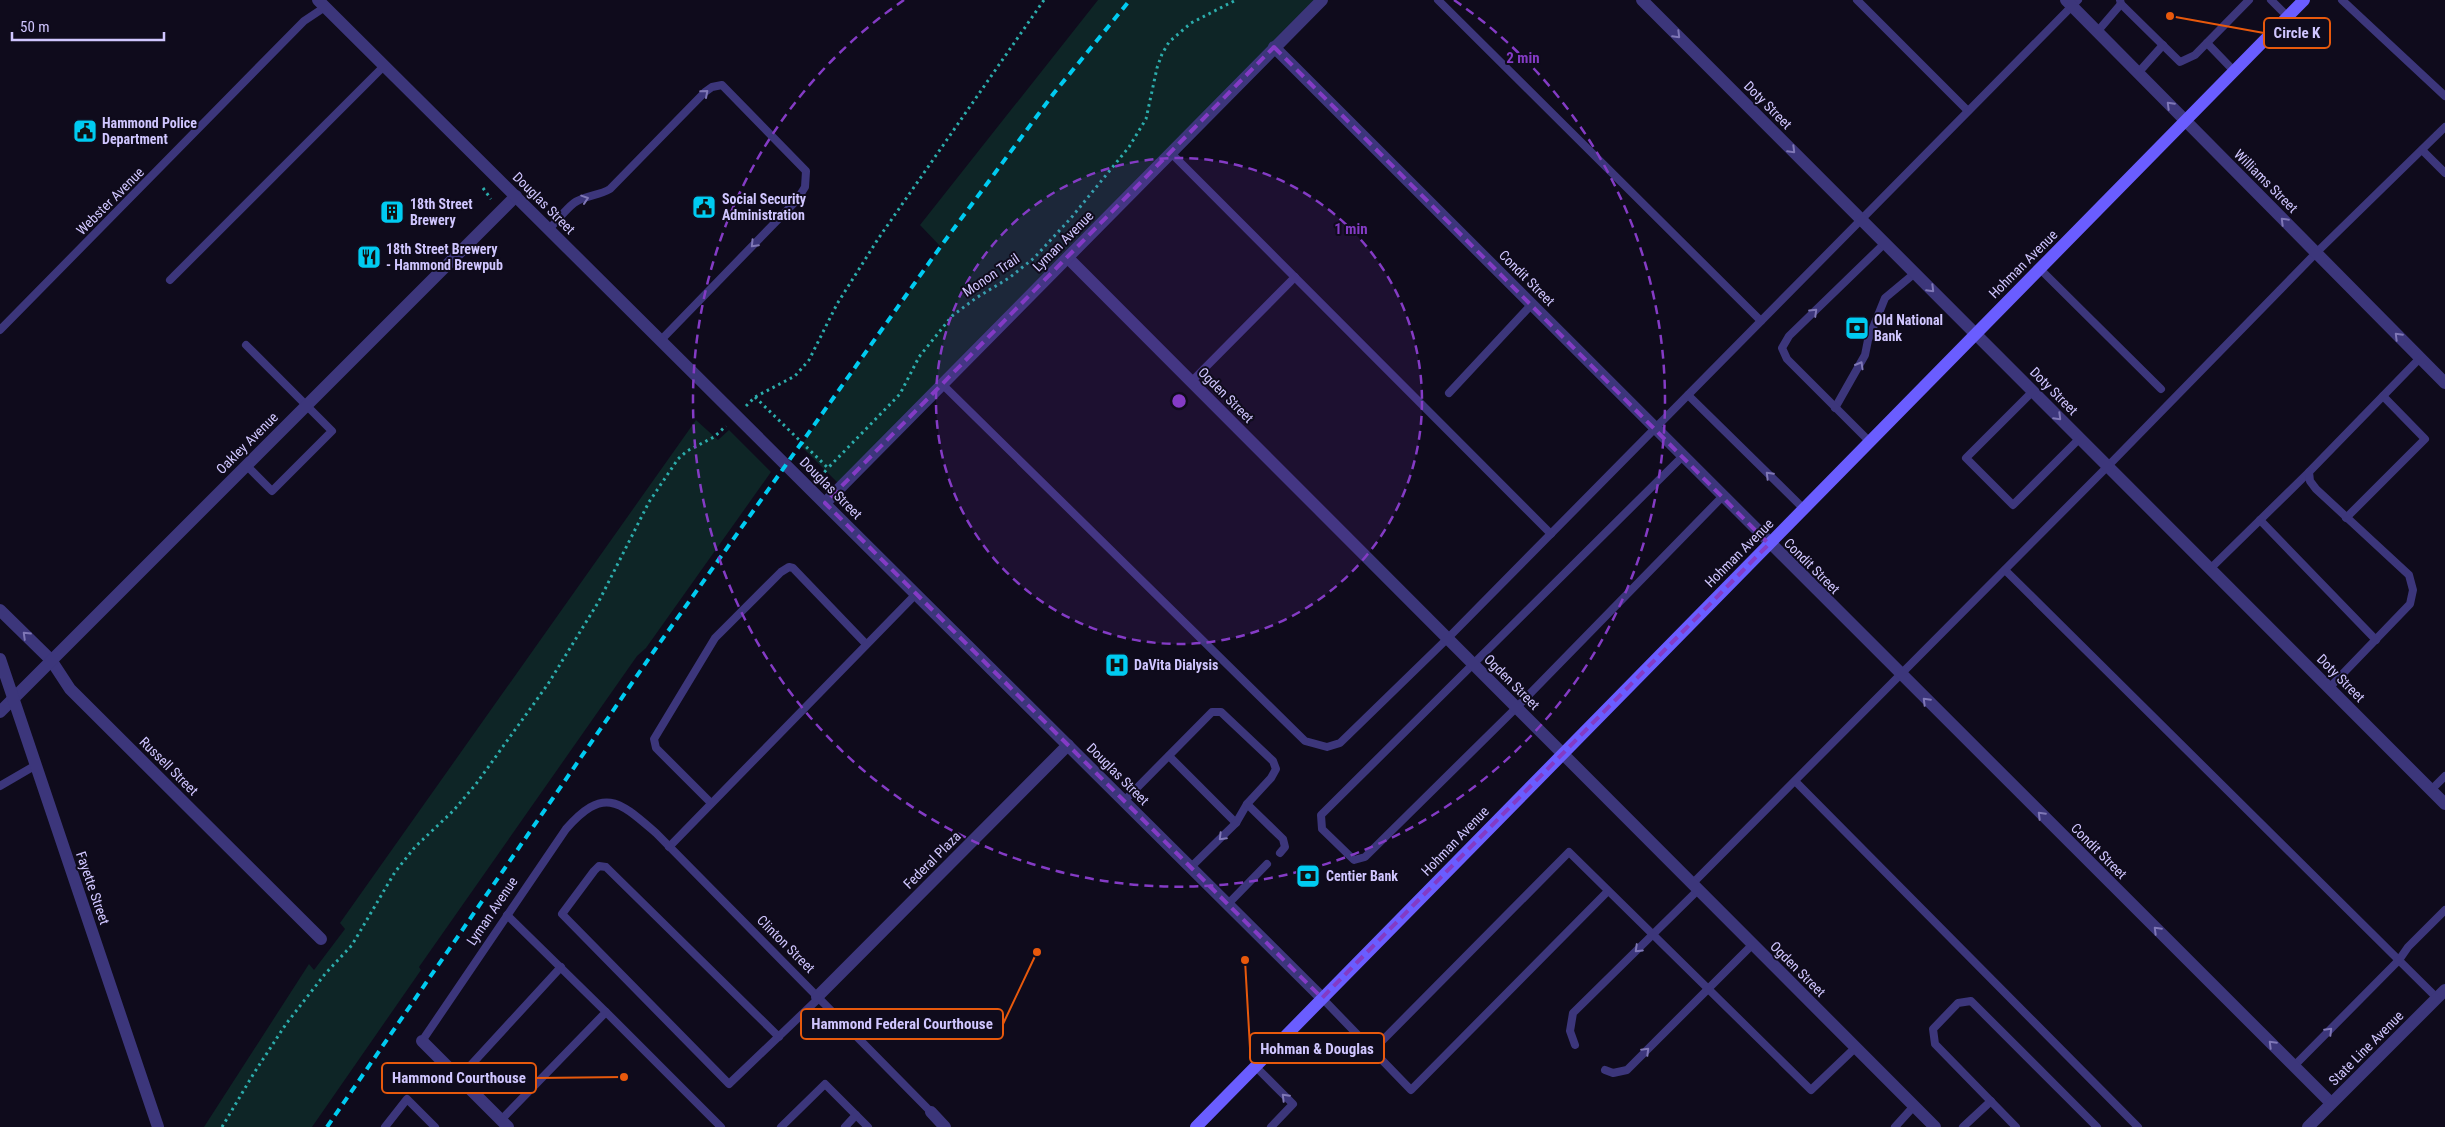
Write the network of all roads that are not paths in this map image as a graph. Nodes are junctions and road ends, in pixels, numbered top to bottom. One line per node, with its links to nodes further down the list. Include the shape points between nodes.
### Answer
1 (1322, 0): 16 (street, Lyman Avenue)
2 (1438, 0): 38 (lane)
3 (1642, 0): 28 (street, Doty Street, one-way to 28)
4 (1857, 0): 21 (lane)
5 (2249, 0): 14 (lane)
6 (2271, 0): 12 (lane)
7 (2304, 0): 12 (main road, Hohman Avenue)
8 (2342, 0): 20 (lane)
9 (325, 2): 17 (street, Douglas Street); 39 (lane, Webster Avenue)
10 (2072, 2): 13 (street, Williams Street); 21 (lane)
11 (2121, 2): 13 (lane); 15 (lane)
12 (2288, 17): 18 (main road, Hohman Avenue)
13 (2096, 32): 19 (street, Williams Street)
14 (2207, 43): 15 (lane, via 2195,55 2180,62); 18 (lane)
15 (2163, 45): 19 (lane)
16 (1274, 48): 25 (street, Lyman Avenue); 37 (street, Condit Street)
17 (384, 66): 27 (street, Douglas Street); 36 (lane)
18 (2234, 71): 22 (main road, Hohman Avenue)
19 (2138, 73): 22 (street, Williams Street, one-way to 19)
20 (2445, 96)
21 (1968, 111): 28 (lane)
22 (2185, 121): 31 (street, Williams Street, one-way to 22); 33 (main road, Hohman Avenue)
23 (2445, 127): 24 (lane)
24 (2422, 150): 26 (lane); 31 (lane)
25 (1171, 153): 32 (street, Lyman Avenue); 35 (lane)
26 (2445, 173)
27 (516, 196): 29 (street, Douglas Street); 52 (street, Oakley Avenue)
28 (1861, 219): 30 (street, Doty Street); 38 (lane)
29 (549, 229): 41 (street, Douglas Street); 41 (lane, one-way to 41, via 574,203 610,189 705,92 712,86 722,85 806,171 805,187 797,200)
30 (1885, 243): 34 (street, Doty Street); 53 (lane, one-way to 30, via 1787,359 1782,348 1789,336)
31 (2316, 253): 43 (street, Williams Street, one-way to 31); 59 (lane)
32 (1068, 258): 44 (street, Ogden Street); 46 (street, Lyman Avenue)
33 (2040, 269): 40 (main road, Hohman Avenue); 47 (lane)
34 (1915, 273): 40 (street, Doty Street, one-way to 40); 53 (lane, one-way to 34, via 1866,355 1868,340 1885,298)
35 (1295, 277): 44 (lane); 66 (lane)
36 (170, 280)
37 (1532, 304): 49 (lane); 54 (street, Condit Street)
38 (1761, 321): 50 (lane)
39 (0, 330)
40 (1976, 334): 48 (street, Doty Street); 56 (main road, Hohman Avenue)
41 (661, 340): 62 (street, Douglas Street)
42 (246, 345): 52 (lane)
43 (2420, 358): 45 (street, Williams Street); 51 (lane)
44 (1191, 382): 72 (street, Ogden Street)
45 (2445, 383)
46 (942, 384): 62 (street, Lyman Avenue); 72 (lane, via 1305,741 1327,747 1340,743)
47 (2161, 389)
48 (2033, 391): 55 (street, Doty Street, one-way to 55); 55 (lane, via 1966,458 2013,505)
49 (1449, 392)
50 (1688, 395): 54 (lane); 63 (lane, one-way to 50)
51 (2383, 396): 60 (lane); 64 (lane, via 2426,439)
52 (306, 405): 58 (street, Oakley Avenue); 58 (lane, via 332,431 272,491)
53 (1835, 408): 56 (lane)
54 (1656, 428): 57 (street, Condit Street); 66 (lane)
55 (2080, 438): 59 (street, Doty Street)
56 (1870, 442): 63 (main road, Hohman Avenue)
57 (1683, 456): 61 (street, Condit Street); 77 (lane)
58 (246, 465): 76 (street, Oakley Avenue)
59 (2108, 466): 68 (street, Doty Street); 69 (lane)
60 (2308, 472): 64 (lane, via 2316,489); 65 (lane)
61 (1723, 496): 67 (street, Condit Street); 81 (lane)
62 (825, 503): 70 (street, Douglas Street)
63 (1804, 509): 67 (main road, Hohman Avenue)
64 (2346, 518): 73 (lane, via 2409,576 2413,590 2410,604)
65 (2260, 520): 68 (lane); 73 (lane)
66 (1551, 534): 72 (lane)
67 (1769, 544): 78 (street, Condit Street); 84 (main road, Hohman Avenue)
68 (2210, 569): 79 (street, Doty Street)
69 (2005, 570): 78 (lane); 109 (lane)
70 (916, 594): 74 (lane); 83 (street, Douglas Street)
71 (0, 610): 76 (street, Russell Street, one-way to 71)
72 (1448, 638): 77 (street, Ogden Street)
73 (2376, 640): 79 (lane)
74 (866, 644): 92 (lane); 92 (lane, via 789,567 716,638 654,738 656,748)
75 (0, 659): 80 (street, Fayette Street)
76 (51, 660): 80 (street, Oakley Avenue); 107 (street, Russell Street, via 70,689)
77 (1473, 664): 81 (street, Ogden Street); 81 (lane, via 1321,816 1322,829 1354,860 1365,858)
78 (1900, 675): 88 (lane); 122 (street, Condit Street, one-way to 78)
79 (2329, 688): 90 (street, Doty Street)
80 (13, 698): 82 (street, Oakley Avenue); 86 (street, Fayette Street)
81 (1516, 708): 84 (street, Ogden Street)
82 (0, 712)
83 (1068, 745): 91 (street, Douglas Street); 113 (street, Federal Plaza)
84 (1562, 753): 101 (street, Ogden Street); 114 (main road, Hohman Avenue)
85 (1168, 756): 91 (lane); 93 (lane, via 1212,712 1221,712 1272,761 1276,769); 96 (lane)
86 (36, 765): 89 (lane); 131 (street, Fayette Street)
87 (2445, 776): 90 (lane)
88 (1795, 781): 101 (lane); 146 (lane)
89 (0, 786)
90 (2431, 790): 94 (street, Doty Street)
91 (1124, 801): 100 (street, Douglas Street)
92 (711, 803): 97 (lane)
93 (1247, 804): 96 (lane); 98 (lane, via 1284,839 1285,847)
94 (2445, 804)
95 (594, 805): 97 (lane, Clinton Street, via 617,803 629,809); 105 (lane, Lyman Avenue, via 580,813 566,829)
96 (1236, 823): 100 (lane, one-way to 100)
97 (669, 847): 113 (lane, Clinton Street)
98 (1280, 853)
99 (1267, 864): 103 (lane)
100 (1192, 868): 103 (street, Douglas Street)
101 (1695, 887): 106 (lane); 108 (street, Ogden Street)
102 (1608, 891): 106 (lane); 120 (lane, via 1569,852); 120 (lane, via 1411,1090)
103 (1228, 904): 114 (street, Douglas Street)
104 (2445, 910): 109 (lane)
105 (507, 915): 110 (lane); 117 (lane, Lyman Avenue)
106 (1653, 934): 111 (lane); 118 (lane, one-way to 118, via 1573,1013 1570,1031)
107 (321, 939)
108 (1752, 945): 111 (lane); 119 (street, Ogden Street)
109 (2399, 960): 112 (lane); 122 (lane, one-way to 109)
110 (561, 967): 115 (lane); 124 (lane)
111 (1708, 989): 119 (lane, via 1811,1090); 123 (lane, one-way to 111, via 1613,1073 1627,1070)
112 (2441, 994): 126 (street, State Line Avenue)
113 (818, 998): 116 (lane); 128 (lane, Clinton Street)
114 (1322, 998): 120 (lane); 121 (main road, Hohman Avenue)
115 (606, 1012): 130 (lane); 134 (lane)
116 (779, 1037): 116 (lane, via 729,1084 562,914 594,871 600,866 606,867)
117 (422, 1040): 124 (street)
118 (1575, 1045)
119 (1855, 1048): 127 (street, Ogden Street)
120 (1373, 1050)
121 (1255, 1066): 139 (main road, Hohman Avenue); 140 (lane, one-way to 121, via 1293,1104)
122 (2294, 1066): 126 (street, Condit Street)
123 (1606, 1070)
124 (459, 1078): 130 (street)
125 (1991, 1101): 143 (lane); 144 (lane); 145 (lane, via 1935,1044 1933,1029 1958,1003 1970,1002)
126 (2331, 1103): 147 (street, State Line Avenue)
127 (1914, 1106): 141 (lane); 142 (street, Ogden Street)
128 (931, 1112): 138 (street, Clinton Street)
129 (856, 1115): 135 (lane, via 825,1084); 136 (lane); 137 (lane)
130 (505, 1123)
131 (158, 1127)
132 (386, 1127): 133 (lane, via 407,1098)
133 (435, 1127)
134 (722, 1127)
135 (781, 1127)
136 (845, 1127)
137 (868, 1127)
138 (945, 1127)
139 (1196, 1127)
140 (1271, 1127)
141 (1895, 1127)
142 (1935, 1127)
143 (1963, 1127)
144 (2016, 1127)
145 (2097, 1127)
146 (2138, 1127)
147 (2308, 1127)

